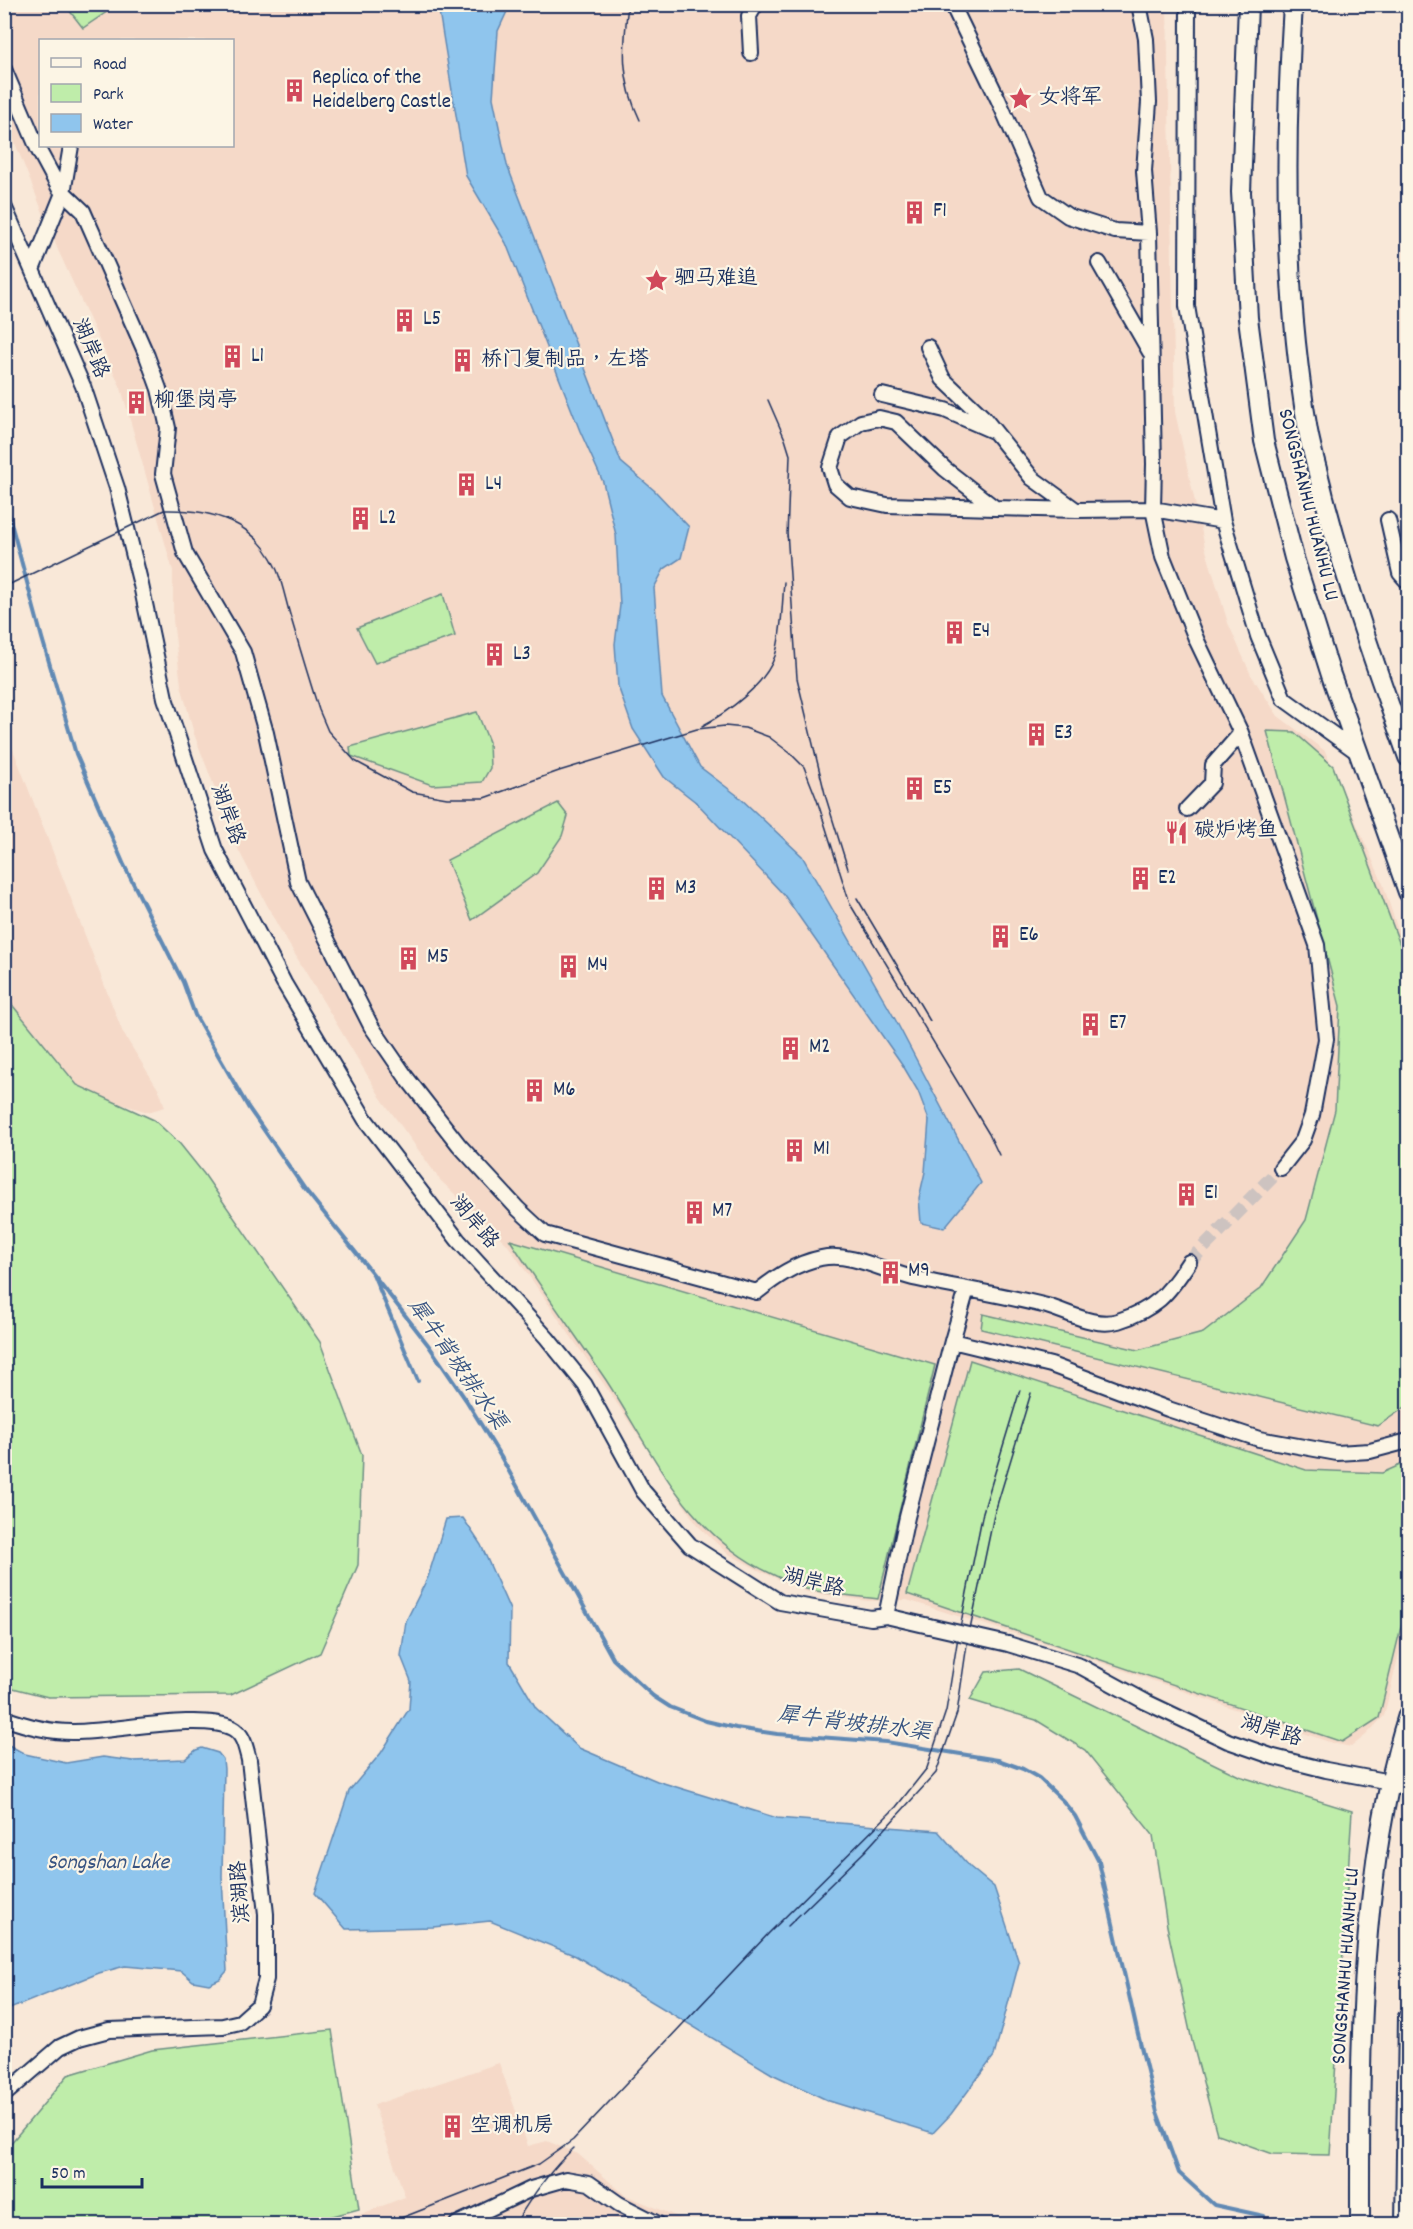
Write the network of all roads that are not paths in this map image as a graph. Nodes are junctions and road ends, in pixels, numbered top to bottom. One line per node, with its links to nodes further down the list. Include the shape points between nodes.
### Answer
1 (756, 4): 7 (street, via 749,15)
2 (952, 4): 12 (street, via 1041,198 1068,216 1115,231)
3 (1139, 4): 12 (street, via 1146,39 1149,102 1144,171)
4 (1188, 4): 23 (street, via 1187,306)
5 (1248, 4): 26 (main road, SONGSHANHU HUANHU LU, via 1241,192 1248,318 1264,441 1294,558 1330,675)
6 (1293, 4): 27 (main road, SONGSHANHU HUANHU LU, via 1286,191 1293,313 1308,432 1337,546)
7 (751, 53)
8 (4, 69): 10 (street, via 38,150)
9 (71, 147): 10 (street)
10 (63, 193): 14 (street); 32 (street, via 82,211 159,389 168,428 163,474 172,508 186,554 243,652 266,734 298,882 371,1026 459,1145 545,1234 757,1292 782,1273 821,1258 843,1258)
11 (4, 206): 14 (street, 湖岸路)
12 (1149, 233): 16 (street)
13 (1099, 263): 16 (street)
14 (32, 270): 35 (street, 湖岸路, via 83,386 117,488 165,698 215,850 284,983 365,1119 458,1240 548,1338 585,1385 643,1491 690,1545 780,1602 870,1618)
15 (928, 347): 18 (street, via 943,379)
16 (1151, 354): 20 (street)
17 (882, 394): 18 (street, via 945,410)
18 (995, 432): 21 (street, via 1032,478)
19 (995, 508): 19 (street, via 887,505 850,497 835,484 830,468 840,437 861,422 879,418 896,422 945,469); 21 (street)
20 (1153, 509): 21 (street); 23 (street); 25 (street, via 1163,557)
21 (1077, 510)
22 (1388, 520): 24 (street, via 1400,573)
23 (1223, 521): 26 (street, via 1258,636 1284,699)
24 (1408, 582)
25 (1241, 733): 28 (street, via 1213,765 1212,783); 30 (street, via 1317,945 1326,1039 1312,1115 1303,1140)
26 (1360, 754): 29 (main road, SONGSHANHU HUANHU LU)
27 (1408, 757)
28 (1187, 809)
29 (1408, 892)
30 (1281, 1168)
31 (1189, 1262): 32 (street, via 1155,1305 1116,1322 1094,1321 1048,1306)
32 (967, 1289): 33 (street)
33 (952, 1341): 34 (street, via 1051,1365 1259,1439 1337,1453 1370,1451); 35 (street)
34 (1408, 1441)
35 (886, 1617): 38 (street, 湖岸路, bridge, via 1008,1644 1080,1665 1228,1742 1274,1757)
36 (1408, 1715): 38 (main road, SONGSHANHU HUANHU LU)
37 (4, 1718): 41 (street, 滨湖路, via 26,1726 72,1732 194,1722 237,1731 249,1760 266,1914 264,1992 259,2005 240,2022 212,2028 110,2030 79,2037)
38 (1390, 1782): 39 (main road); 44 (main road, SONGSHANHU HUANHU LU, via 1374,1880 1364,1999)
39 (1408, 1785)
40 (1408, 2017): 45 (main road)
41 (4, 2095)
42 (457, 2224): 43 (street, via 531,2189 566,2179 589,2183)
43 (658, 2224)
44 (1360, 2224)
45 (1405, 2224)

